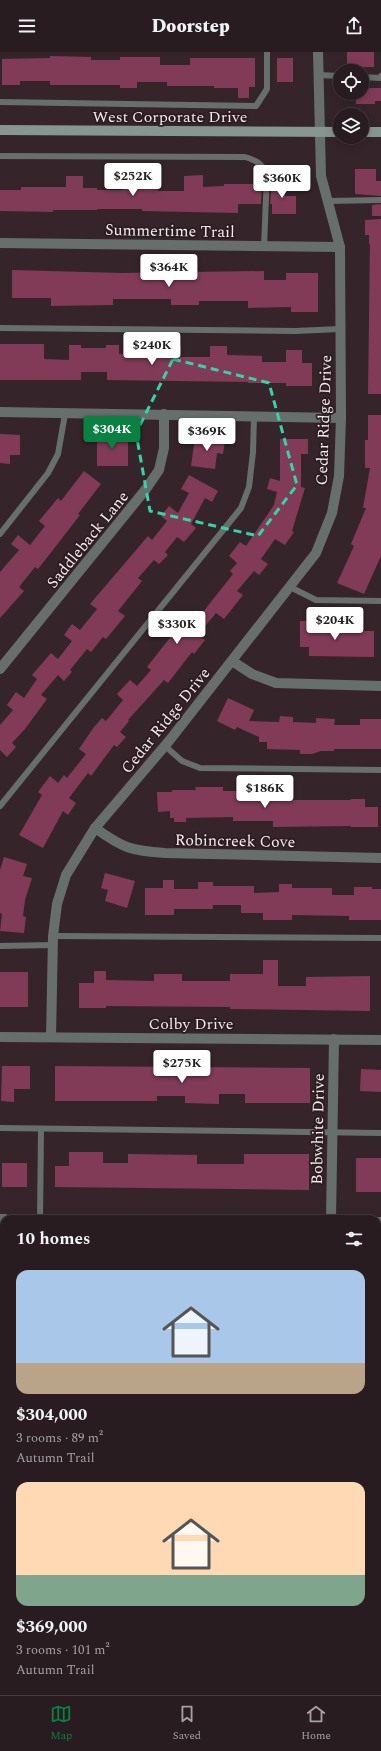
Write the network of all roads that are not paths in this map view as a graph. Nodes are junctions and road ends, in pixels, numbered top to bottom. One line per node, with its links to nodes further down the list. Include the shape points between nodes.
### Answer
1 (267, 52): 7 (lane, via 267,89 256,106)
2 (318, 52): 3 (street, Cedar Ridge Drive)
3 (318, 75): 4 (lane); 9 (street, Cedar Ridge Drive)
4 (333, 76)
5 (381, 76): 6 (lane)
6 (369, 77)
7 (0, 102)
8 (0, 130): 9 (street, West Corporate Drive)
9 (321, 132): 10 (street, West Corporate Drive); 15 (street, Cedar Ridge Drive, via 321,176)
10 (333, 132)
11 (369, 132): 12 (street)
12 (381, 132)
13 (0, 156): 17 (lane, via 245,157 256,160 267,174)
14 (381, 200): 15 (lane)
15 (328, 201): 18 (street, Cedar Ridge Drive)
16 (0, 243): 17 (street, Summertime Trail)
17 (264, 246): 18 (street, Summertime Trail)
18 (340, 247): 20 (street, Cedar Ridge Drive)
19 (0, 328): 20 (lane)
20 (340, 330): 25 (street, Cedar Ridge Drive)
21 (0, 412): 22 (street)
22 (65, 414): 23 (street); 26 (lane, via 58,454 48,473)
23 (164, 414): 24 (street); 30 (street, Saddleback Lane, via 164,448 159,470)
24 (254, 416): 25 (street); 34 (lane, via 249,487 241,508)
25 (341, 418): 27 (street, Cedar Ridge Drive, via 339,476 332,513 316,553)
26 (0, 534)
27 (290, 588): 28 (lane, via 316,600); 29 (street, Cedar Ridge Drive)
28 (381, 601)
29 (232, 661): 31 (street, via 252,674 276,684); 32 (street, Cedar Ridge Drive)
30 (0, 669)
31 (381, 686)
32 (164, 746): 33 (lane, via 182,760 200,768); 35 (street, Cedar Ridge Drive)
33 (381, 770)
34 (0, 806)
35 (95, 828): 36 (street, Robincreek Cove, via 117,844 138,851); 38 (street, Cedar Ridge Drive, via 66,875 57,904)
36 (381, 858)
37 (381, 938): 38 (lane)
38 (53, 941): 39 (lane); 41 (street, Cedar Ridge Drive)
39 (0, 946)
40 (0, 1037): 41 (street, Colby Drive)
41 (52, 1037): 42 (street, Colby Drive)
42 (334, 1039): 43 (street, Colby Drive); 46 (street, Bobwhite Drive)
43 (381, 1040)
44 (0, 1128): 45 (lane)
45 (41, 1129): 46 (lane); 48 (lane)
46 (332, 1133): 47 (lane); 49 (street, Bobwhite Drive)
47 (381, 1133)
48 (40, 1215)
49 (331, 1215)

